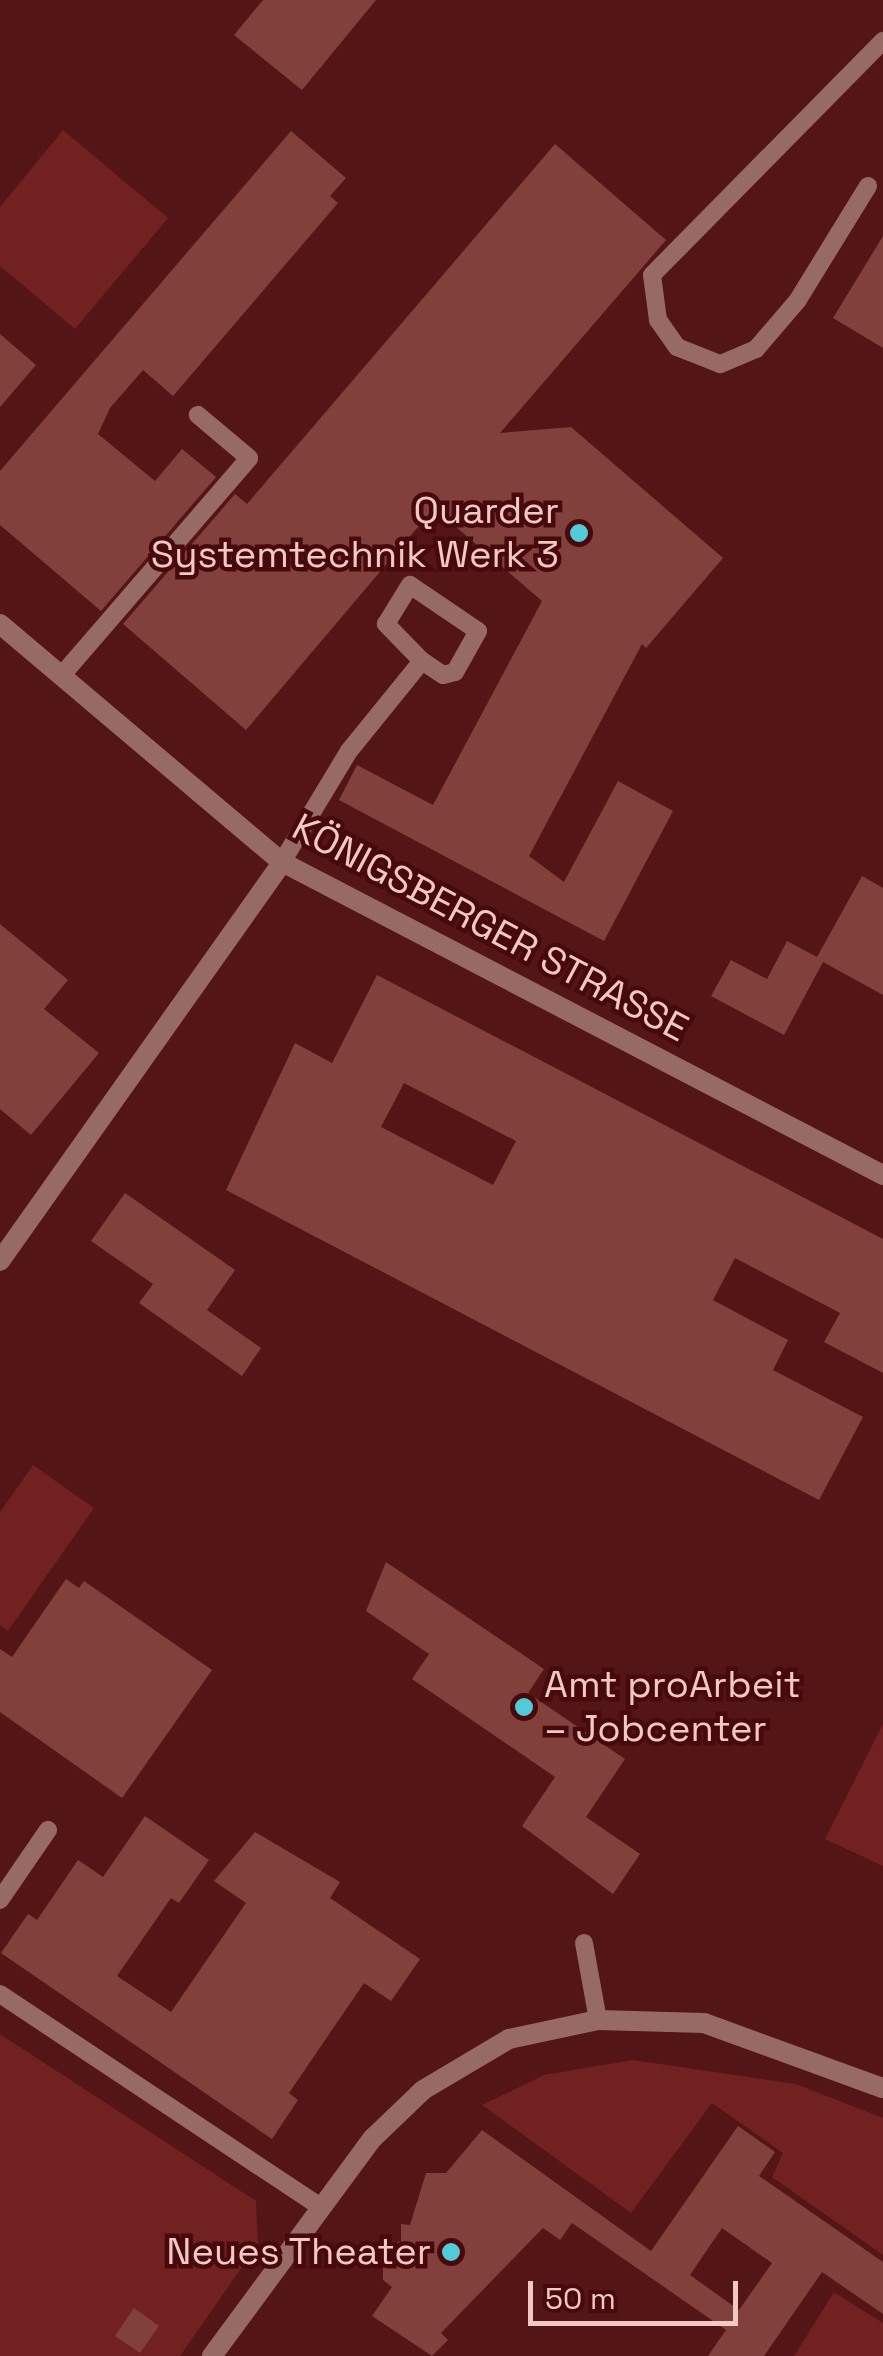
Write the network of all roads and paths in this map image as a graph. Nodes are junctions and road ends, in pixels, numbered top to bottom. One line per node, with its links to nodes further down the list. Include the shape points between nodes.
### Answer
1 (883, 42): 2 (lane, via 652,276 658,320 677,347 720,364 756,349 798,300)
2 (868, 186)
3 (198, 415): 6 (lane, via 249,458)
4 (0, 624): 6 (street, KÖNIGSBERGER STRASSE)
5 (422, 661): 5 (lane, via 443,674 455,672 478,631 410,584 386,624); 7 (lane, via 349,752)
6 (62, 675): 7 (street, KÖNIGSBERGER STRASSE)
7 (282, 862): 8 (street, KÖNIGSBERGER STRASSE); 9 (street)
8 (883, 1175)
9 (0, 1261)
10 (48, 1830): 11 (lane)
11 (0, 1900)
12 (584, 1942): 14 (lane)
13 (0, 1994): 16 (lane)
14 (598, 2020): 15 (street, via 704,2023); 16 (street, via 509,2039 464,2060 373,2138)
15 (883, 2088)
16 (317, 2206): 17 (street)
17 (212, 2356)

